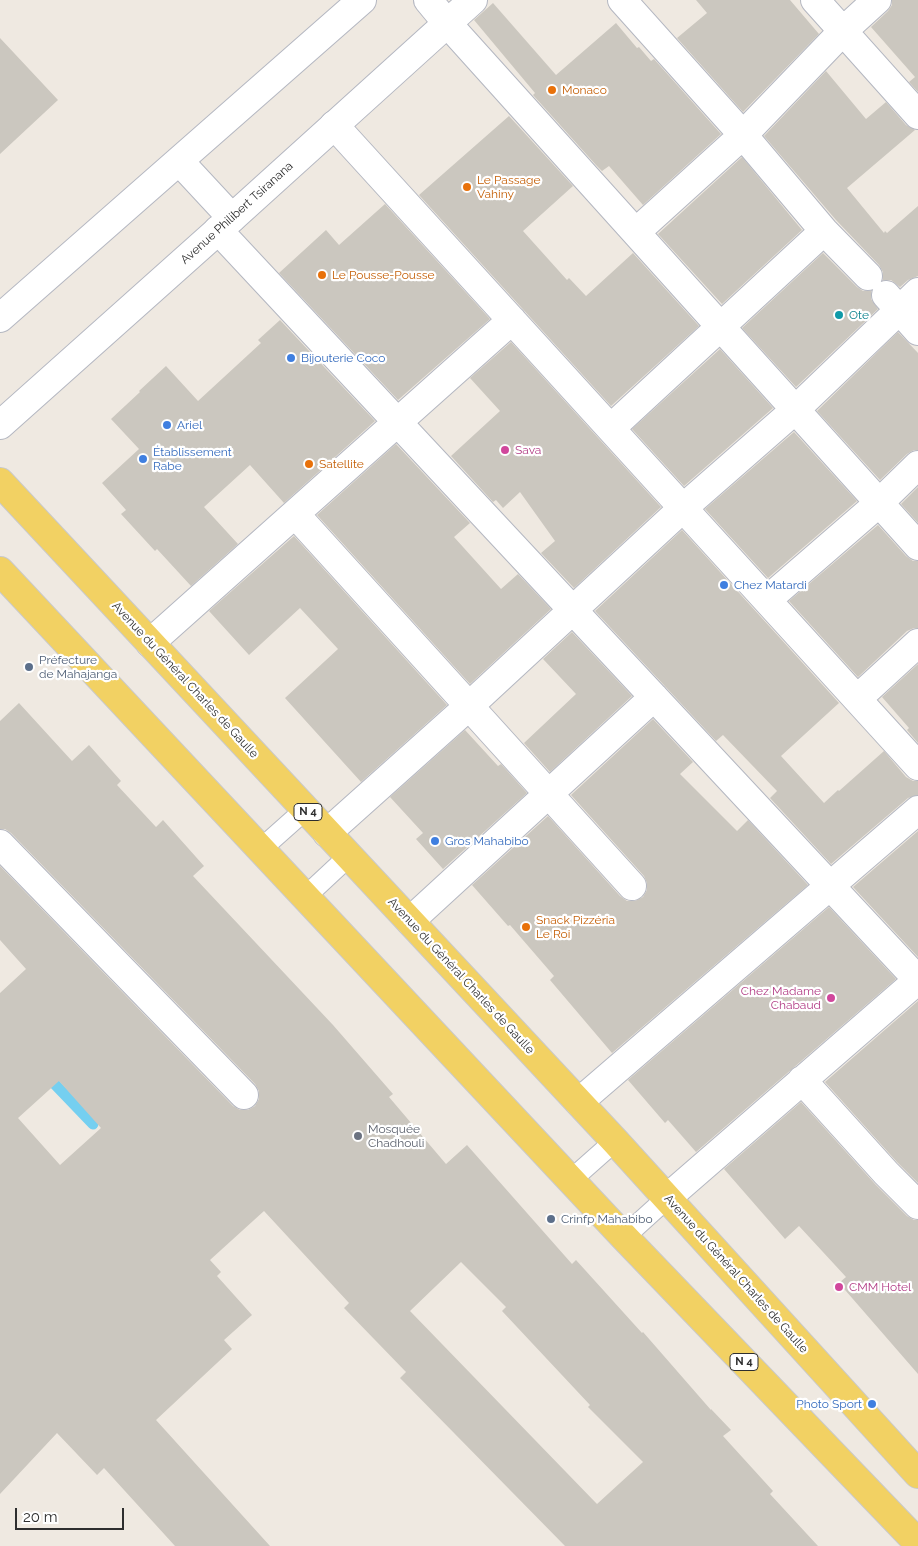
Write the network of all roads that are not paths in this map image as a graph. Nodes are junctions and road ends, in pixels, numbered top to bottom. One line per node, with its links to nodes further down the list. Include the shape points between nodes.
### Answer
1 (362, 0): 12 (street)
2 (428, 0): 7 (street)
3 (472, 0): 7 (street, Avenue Philibert Tsiranana)
4 (622, 0): 11 (street)
5 (815, 0): 8 (street)
6 (877, 0): 8 (street)
7 (447, 23): 10 (street, Avenue Philibert Tsiranana); 15 (street)
8 (843, 31): 9 (street); 11 (street)
9 (918, 115)
10 (334, 125): 13 (street, Avenue Philibert Tsiranana); 18 (street)
11 (743, 135): 14 (street); 15 (street)
12 (180, 162): 13 (street); 17 (street)
13 (225, 224): 22 (street); 23 (street, Avenue Philibert Tsiranana)
14 (824, 231): 16 (street); 19 (street)
15 (636, 232): 19 (street)
16 (893, 293): 20 (street); 21 (street)
17 (0, 318)
18 (512, 320): 22 (street); 24 (street)
19 (721, 327): 21 (street); 24 (street)
20 (918, 331)
21 (795, 410): 27 (street); 28 (street)
22 (398, 422): 29 (street); 33 (street)
23 (0, 424)
24 (610, 428): 28 (street)
25 (918, 465): 27 (street)
26 (0, 482): 34 (main road, Avenue du Général Charles de Gaulle / N 4)
27 (879, 503): 30 (street); 32 (street)
28 (683, 508): 32 (street); 33 (street)
29 (295, 514): 34 (street); 38 (street)
30 (918, 546)
31 (0, 571): 45 (main road, N 4)
32 (767, 600): 37 (street)
33 (574, 610): 36 (street); 38 (street)
34 (150, 643): 41 (main road, Avenue du Général Charles de Gaulle / N 4)
35 (918, 643): 37 (street)
36 (654, 697): 40 (street); 48 (street)
37 (857, 699): 39 (street)
38 (469, 706): 40 (street); 43 (street)
39 (918, 766)
40 (549, 795): 47 (street); 50 (street)
41 (306, 809): 43 (main road, Avenue du Général Charles de Gaulle / N 4); 45 (lane)
42 (918, 810): 48 (street)
43 (327, 833): 46 (main road, Avenue du Général Charles de Gaulle / N 4)
44 (0, 844): 52 (street)
45 (261, 849): 49 (main road, N 4)
46 (349, 856): 49 (lane); 50 (main road, Avenue du Général Charles de Gaulle / N 4)
47 (632, 886)
48 (830, 886): 51 (street, via 918,980); 53 (street)
49 (305, 897): 55 (main road, N 4)
50 (410, 922): 53 (main road, Avenue du Général Charles de Gaulle / N 4)
51 (802, 1080): 56 (street); 57 (street)
52 (244, 1095)
53 (579, 1102): 54 (main road, Avenue du Général Charles de Gaulle / N 4)
54 (615, 1141): 55 (lane); 56 (main road, Avenue du Général Charles de Gaulle / N 4)
55 (571, 1180): 58 (main road, N 4)
56 (666, 1198): 58 (lane); 59 (main road, Avenue du Général Charles de Gaulle / N 4)
57 (918, 1205)
58 (624, 1237): 60 (main road, N 4)
59 (918, 1474)
60 (918, 1543)

